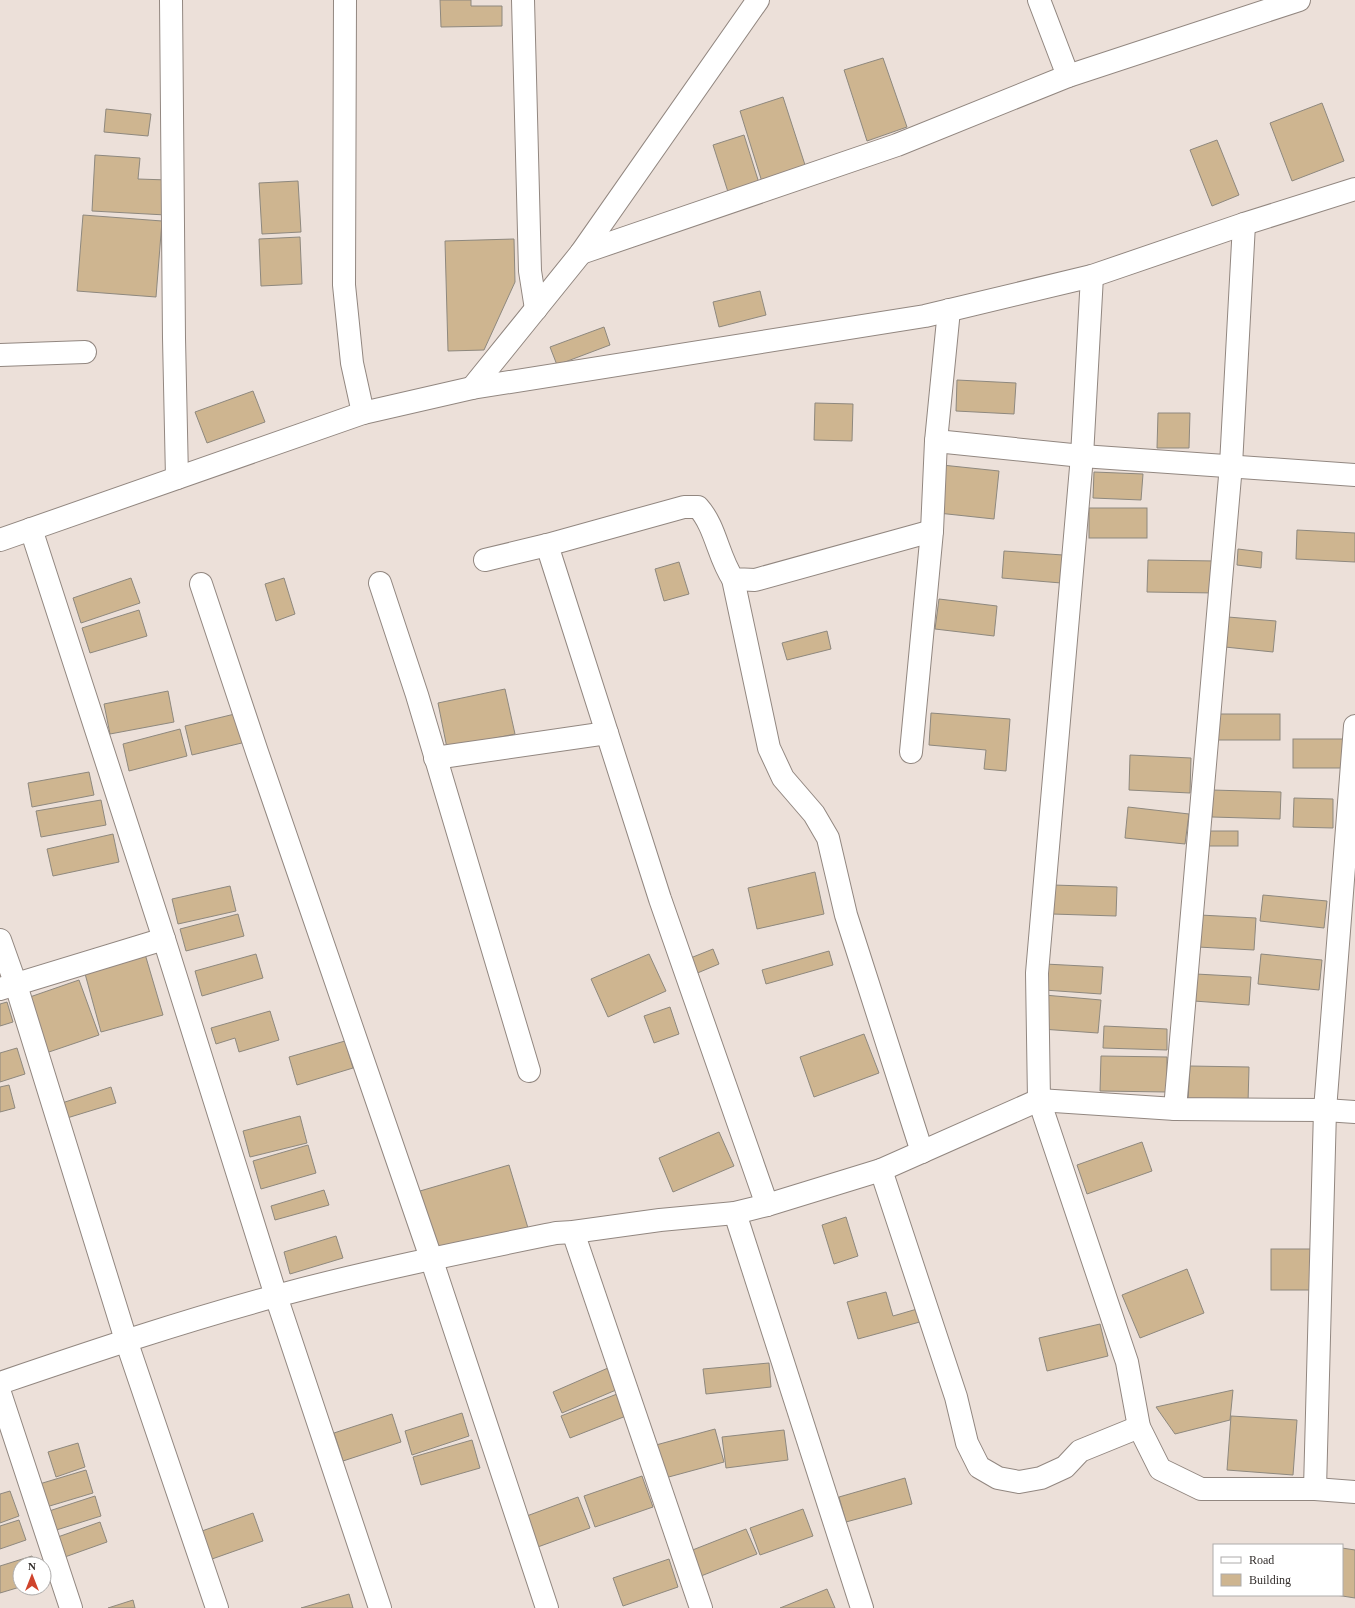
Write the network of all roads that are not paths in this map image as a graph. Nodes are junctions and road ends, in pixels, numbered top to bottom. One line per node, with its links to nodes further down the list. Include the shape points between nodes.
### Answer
1 (170, 0): 22 (street)
2 (345, 0): 17 (street, via 344,285 352,363)
3 (523, 0): 12 (street, via 530,271)
4 (1039, 0): 7 (street)
5 (1299, 0): 7 (street)
6 (760, 2): 10 (street)
7 (1068, 76): 10 (street, via 897,145)
8 (1355, 189): 9 (street)
9 (1244, 224): 11 (street); 20 (street)
10 (581, 254): 12 (street)
11 (1092, 276): 13 (street); 19 (street)
12 (536, 309): 16 (street)
13 (949, 310): 16 (street, via 925,316); 18 (street)
14 (85, 352): 15 (street)
15 (0, 355)
16 (472, 388): 17 (street)
17 (363, 413): 22 (street)
18 (936, 441): 19 (street); 24 (street)
19 (1082, 456): 20 (street); 39 (street, via 1036,973)
20 (1231, 465): 21 (street); 40 (street)
21 (1355, 475)
22 (176, 478): 23 (street)
23 (31, 529): 25 (street); 35 (street)
24 (932, 531): 28 (street, via 755,580); 33 (street)
25 (0, 536)
26 (547, 545): 27 (street); 28 (street, via 684,507 698,507 706,516 725,568); 32 (street)
27 (485, 560)
28 (733, 579): 43 (street, via 769,748 783,778 814,814 828,838 846,915)
29 (380, 583): 34 (street)
30 (201, 584): 48 (street)
31 (1355, 726): 41 (street)
32 (607, 732): 34 (street); 45 (street, via 660,899)
33 (911, 752)
34 (435, 758): 38 (street)
35 (164, 939): 37 (street); 49 (street)
36 (0, 940): 37 (street)
37 (8, 987): 50 (street)
38 (529, 1071)
39 (1040, 1100): 40 (street); 43 (street); 53 (street, via 1127,1362)
40 (1175, 1109): 41 (street)
41 (1325, 1110): 42 (street); 54 (street)
42 (1355, 1112)
43 (922, 1152): 44 (street)
44 (881, 1170): 45 (street); 53 (street, via 956,1397 967,1443 979,1467 998,1478 1019,1482 1042,1478 1065,1467 1080,1451)
45 (766, 1205): 46 (street)
46 (735, 1213): 47 (street); 61 (street)
47 (573, 1232): 48 (street, via 556,1233); 60 (street)
48 (431, 1258): 49 (street); 59 (street)
49 (276, 1296): 50 (street); 58 (street)
50 (126, 1340): 51 (street); 57 (street)
51 (0, 1383)
52 (0, 1393): 56 (street)
53 (1139, 1427): 54 (street, via 1160,1469 1201,1489)
54 (1315, 1488): 55 (street)
55 (1355, 1492)
56 (71, 1608)
57 (217, 1608)
58 (380, 1608)
59 (548, 1608)
60 (701, 1608)
61 (862, 1608)

